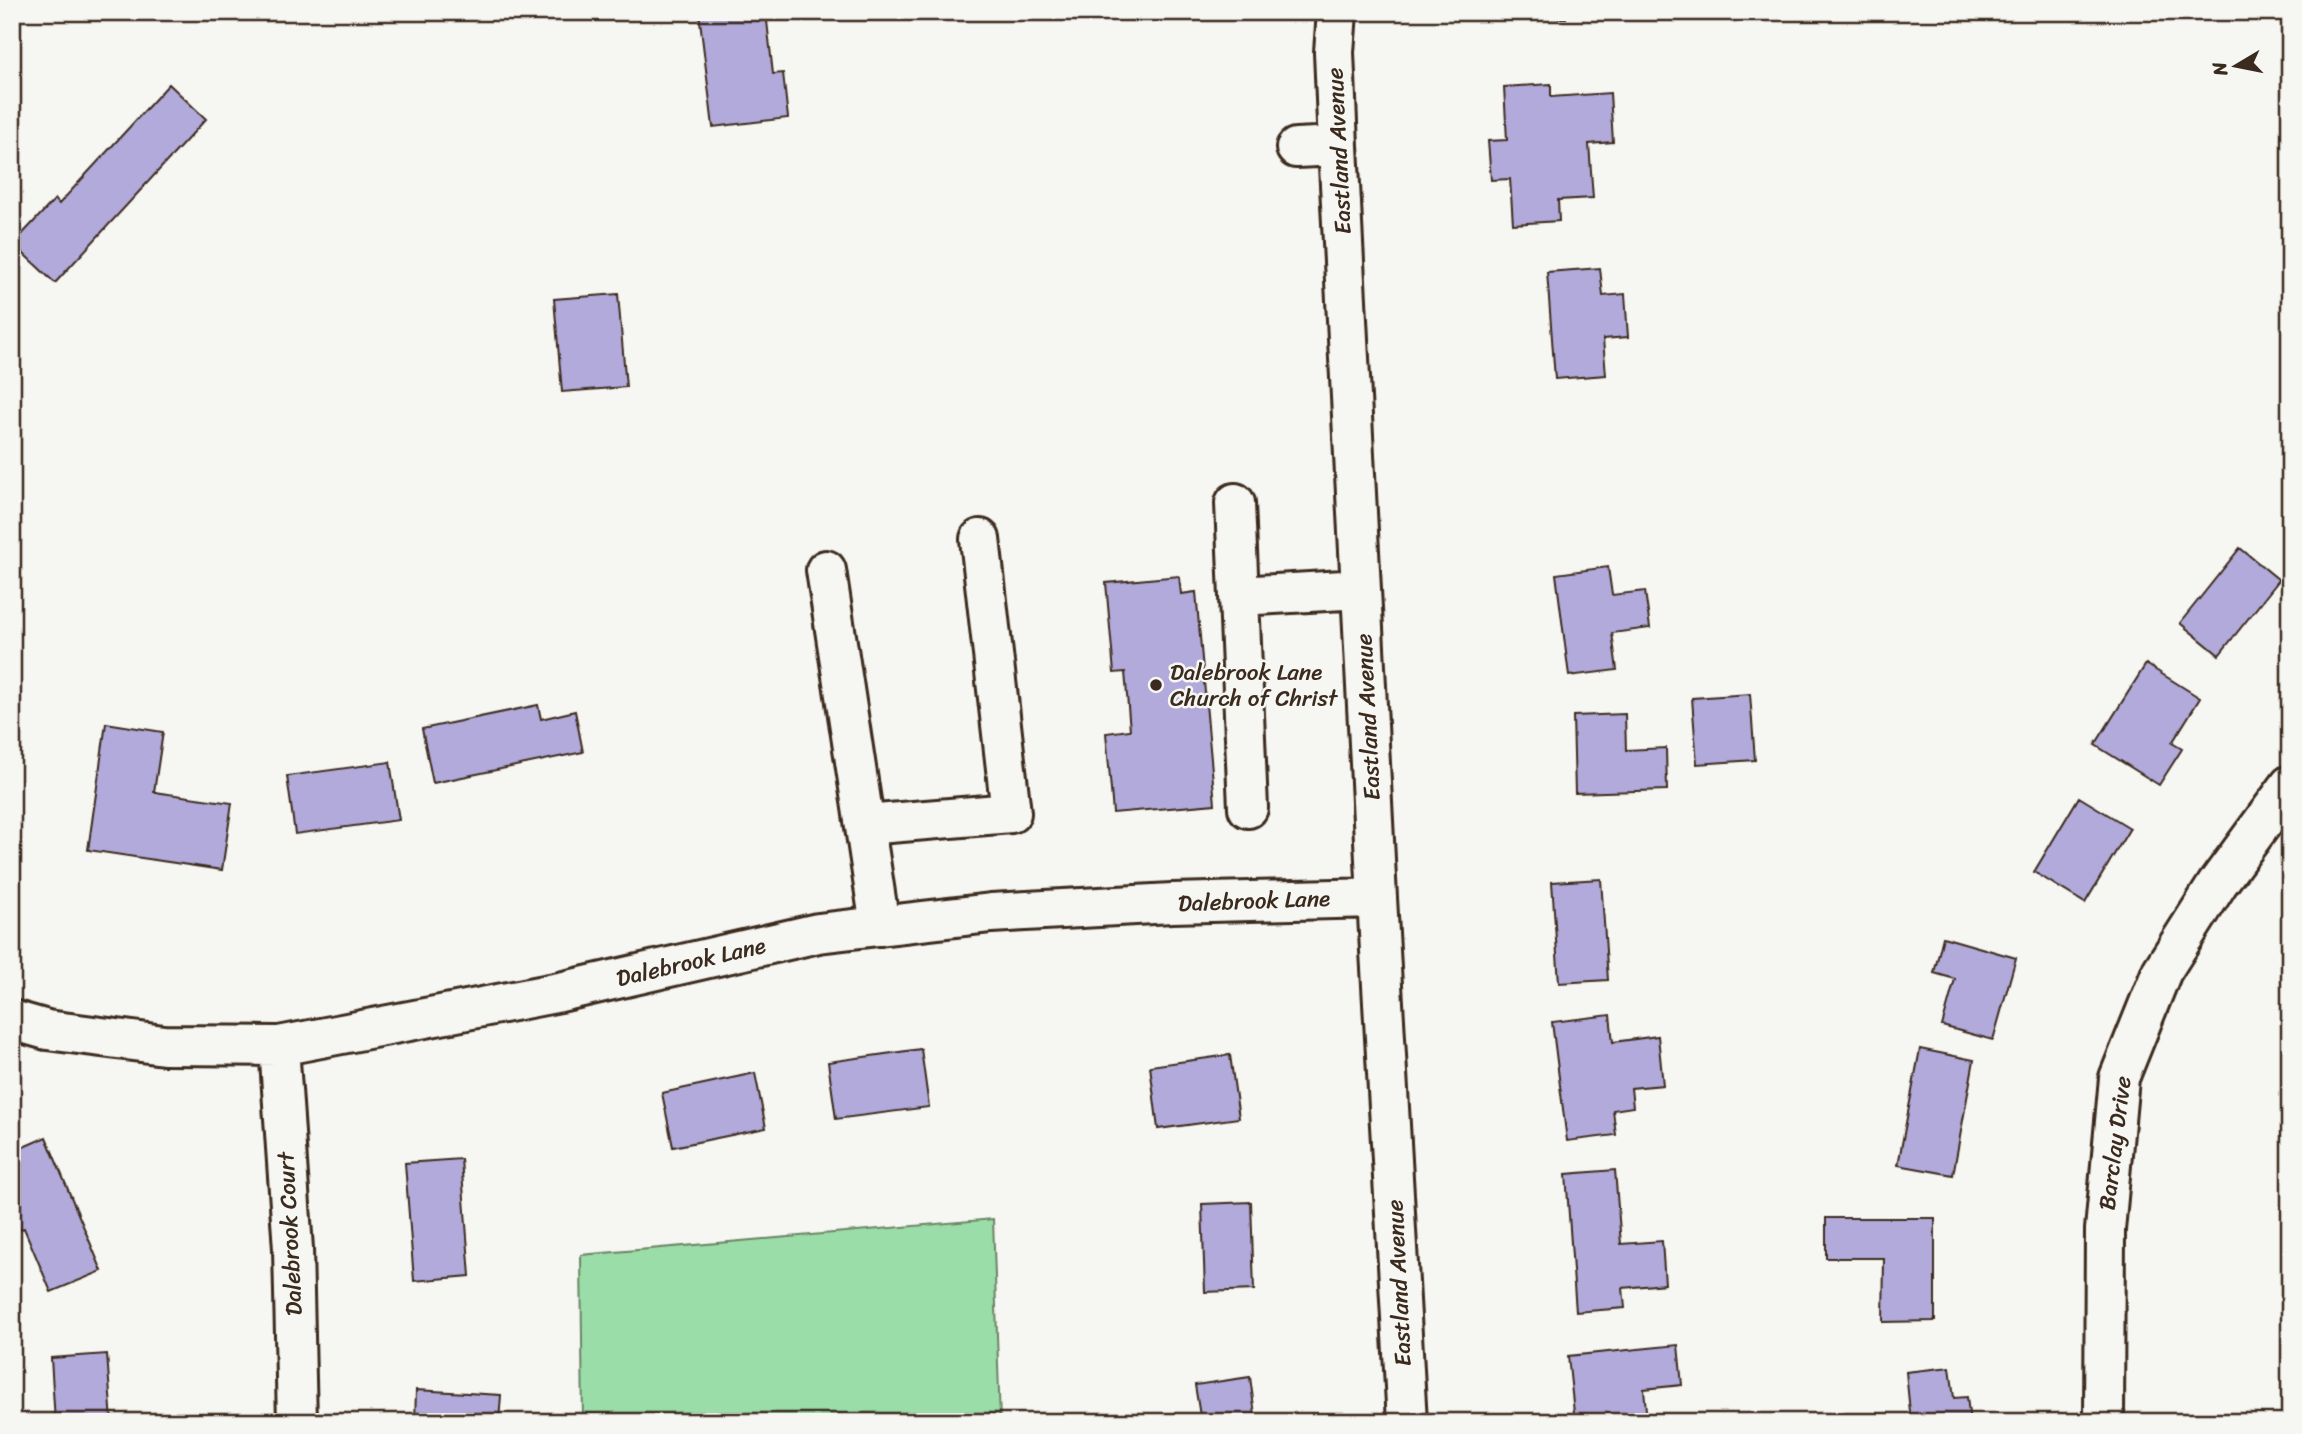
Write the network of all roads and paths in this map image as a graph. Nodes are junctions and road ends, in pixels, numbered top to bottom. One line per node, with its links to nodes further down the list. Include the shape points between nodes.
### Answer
1 (1337, 12): 2 (street, Eastland Avenue)
2 (1338, 146): 3 (street); 7 (street, Eastland Avenue)
3 (1296, 148)
4 (1235, 503): 8 (street)
5 (980, 539): 11 (street, via 1011,813)
6 (826, 570): 11 (street)
7 (1361, 589): 8 (street); 12 (street, Eastland Avenue)
8 (1239, 596): 10 (street)
9 (2290, 785): 18 (street, Barclay Drive, via 2218,883 2162,971 2119,1078 2105,1230)
10 (1248, 808)
11 (865, 825): 13 (street)
12 (1377, 898): 13 (street, Dalebrook Lane, via 1005,912); 17 (street, Eastland Avenue)
13 (880, 926): 15 (street, Dalebrook Lane, via 818,933 559,992)
14 (12, 1020): 15 (street, Dalebrook Lane, via 47,1030 164,1045)
15 (279, 1046): 16 (street, Dalebrook Court, via 293,1249)
16 (297, 1422)
17 (1407, 1422)
18 (2104, 1422)

